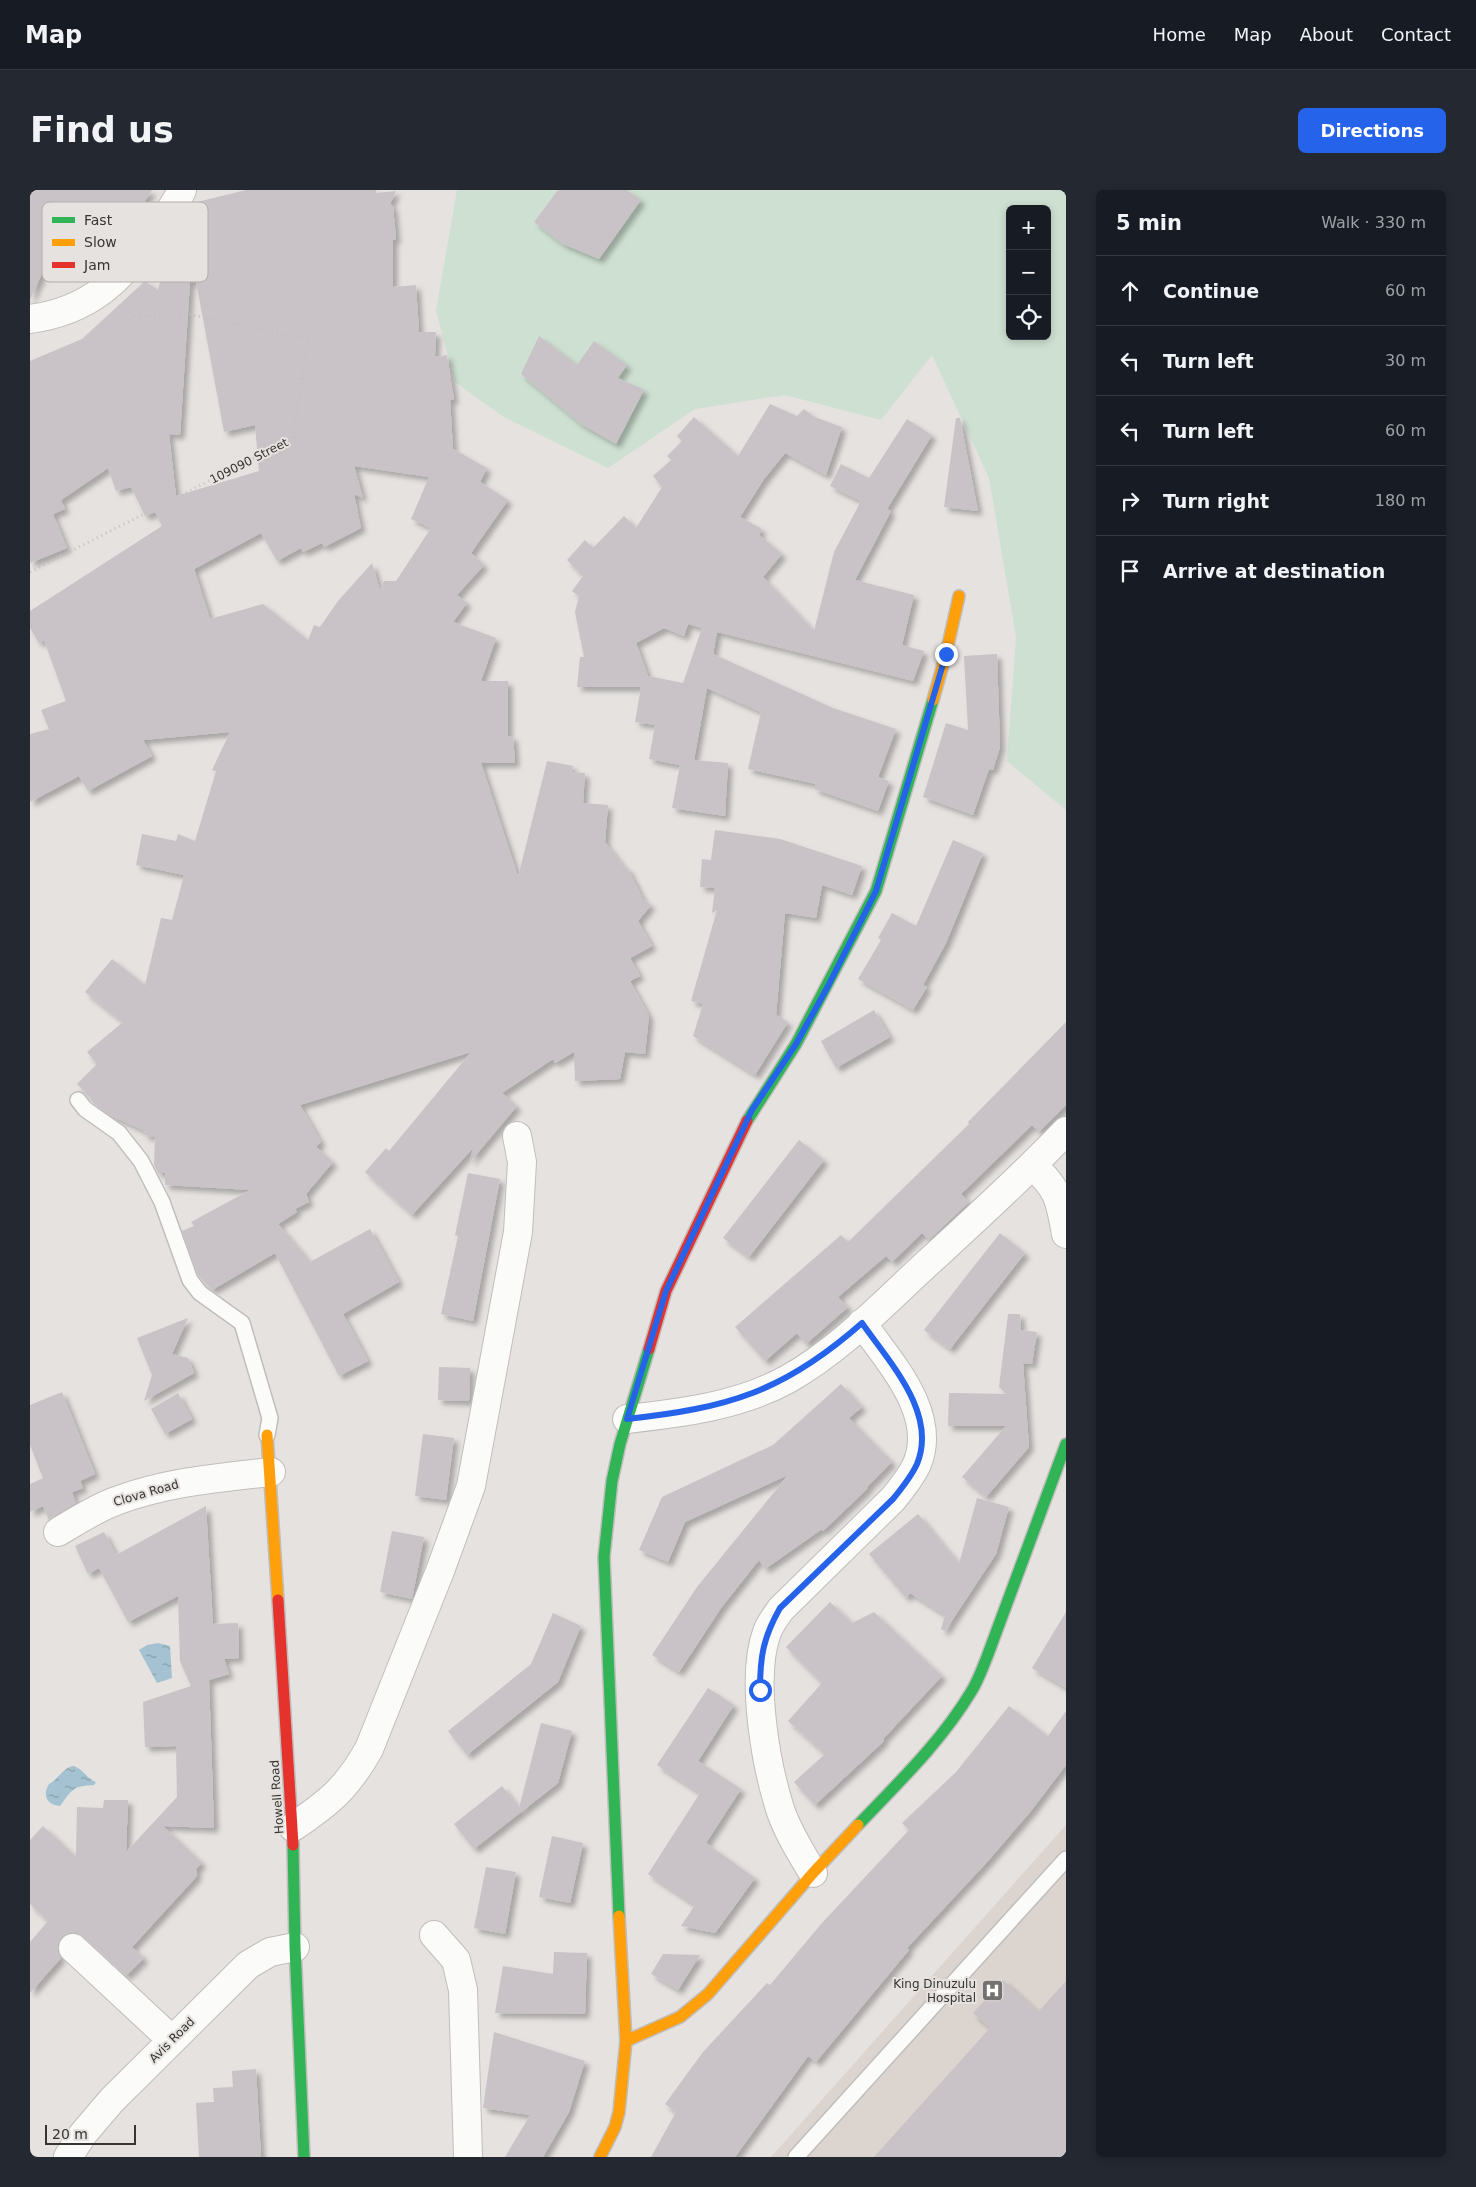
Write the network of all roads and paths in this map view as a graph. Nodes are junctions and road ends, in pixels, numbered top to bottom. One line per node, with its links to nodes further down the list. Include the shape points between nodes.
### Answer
1 (182, 190): 2 (street)
2 (174, 202)
3 (114, 282): 4 (street)
4 (108, 288): 5 (street, via 68,309); 6 (path, 109090 Street, via 133,316 188,314 308,340 293,438)
5 (30, 320)
6 (30, 572)
7 (959, 596): 14 (street, via 946,654 876,891 805,1028 752,1110 666,1291)
8 (78, 1100): 15 (lane, via 119,1133 141,1161 162,1202 190,1280 200,1292 242,1323 270,1418)
9 (1066, 1132): 11 (street)
10 (517, 1136): 19 (street, via 522,1162 518,1232 471,1486 370,1749 340,1791 326,1805)
11 (1033, 1166): 12 (street, via 1054,1187 1061,1204); 13 (street)
12 (1066, 1234)
13 (862, 1323): 14 (street, via 788,1379 749,1396 711,1407); 21 (street, via 909,1392 921,1425 922,1443 917,1463 893,1499 780,1608 767,1630 760,1657 760,1690 775,1791 795,1843)
14 (627, 1419): 26 (street, via 612,1481 604,1557)
15 (267, 1435): 17 (street, Howell Road)
16 (1066, 1444): 21 (street, via 972,1691 950,1725 920,1760)
17 (271, 1472): 18 (street, Clova Road, via 175,1483 148,1490 114,1501); 19 (street, Howell Road)
18 (58, 1532)
19 (293, 1827): 23 (street, Howell Road)
20 (1066, 1859): 31 (lane)
21 (813, 1873): 26 (street, via 708,1994 680,2017)
22 (434, 1935): 29 (street, via 456,1960 463,1990)
23 (295, 1947): 25 (street, Avis Road, via 270,1952 248,1966); 28 (street, Howell Road)
24 (73, 1948): 25 (street)
25 (172, 2040): 27 (street, Avis Road, via 112,2100)
26 (626, 2041): 30 (street, via 619,2112)
27 (68, 2157)
28 (304, 2157)
29 (468, 2157)
30 (600, 2157)
31 (796, 2157)

